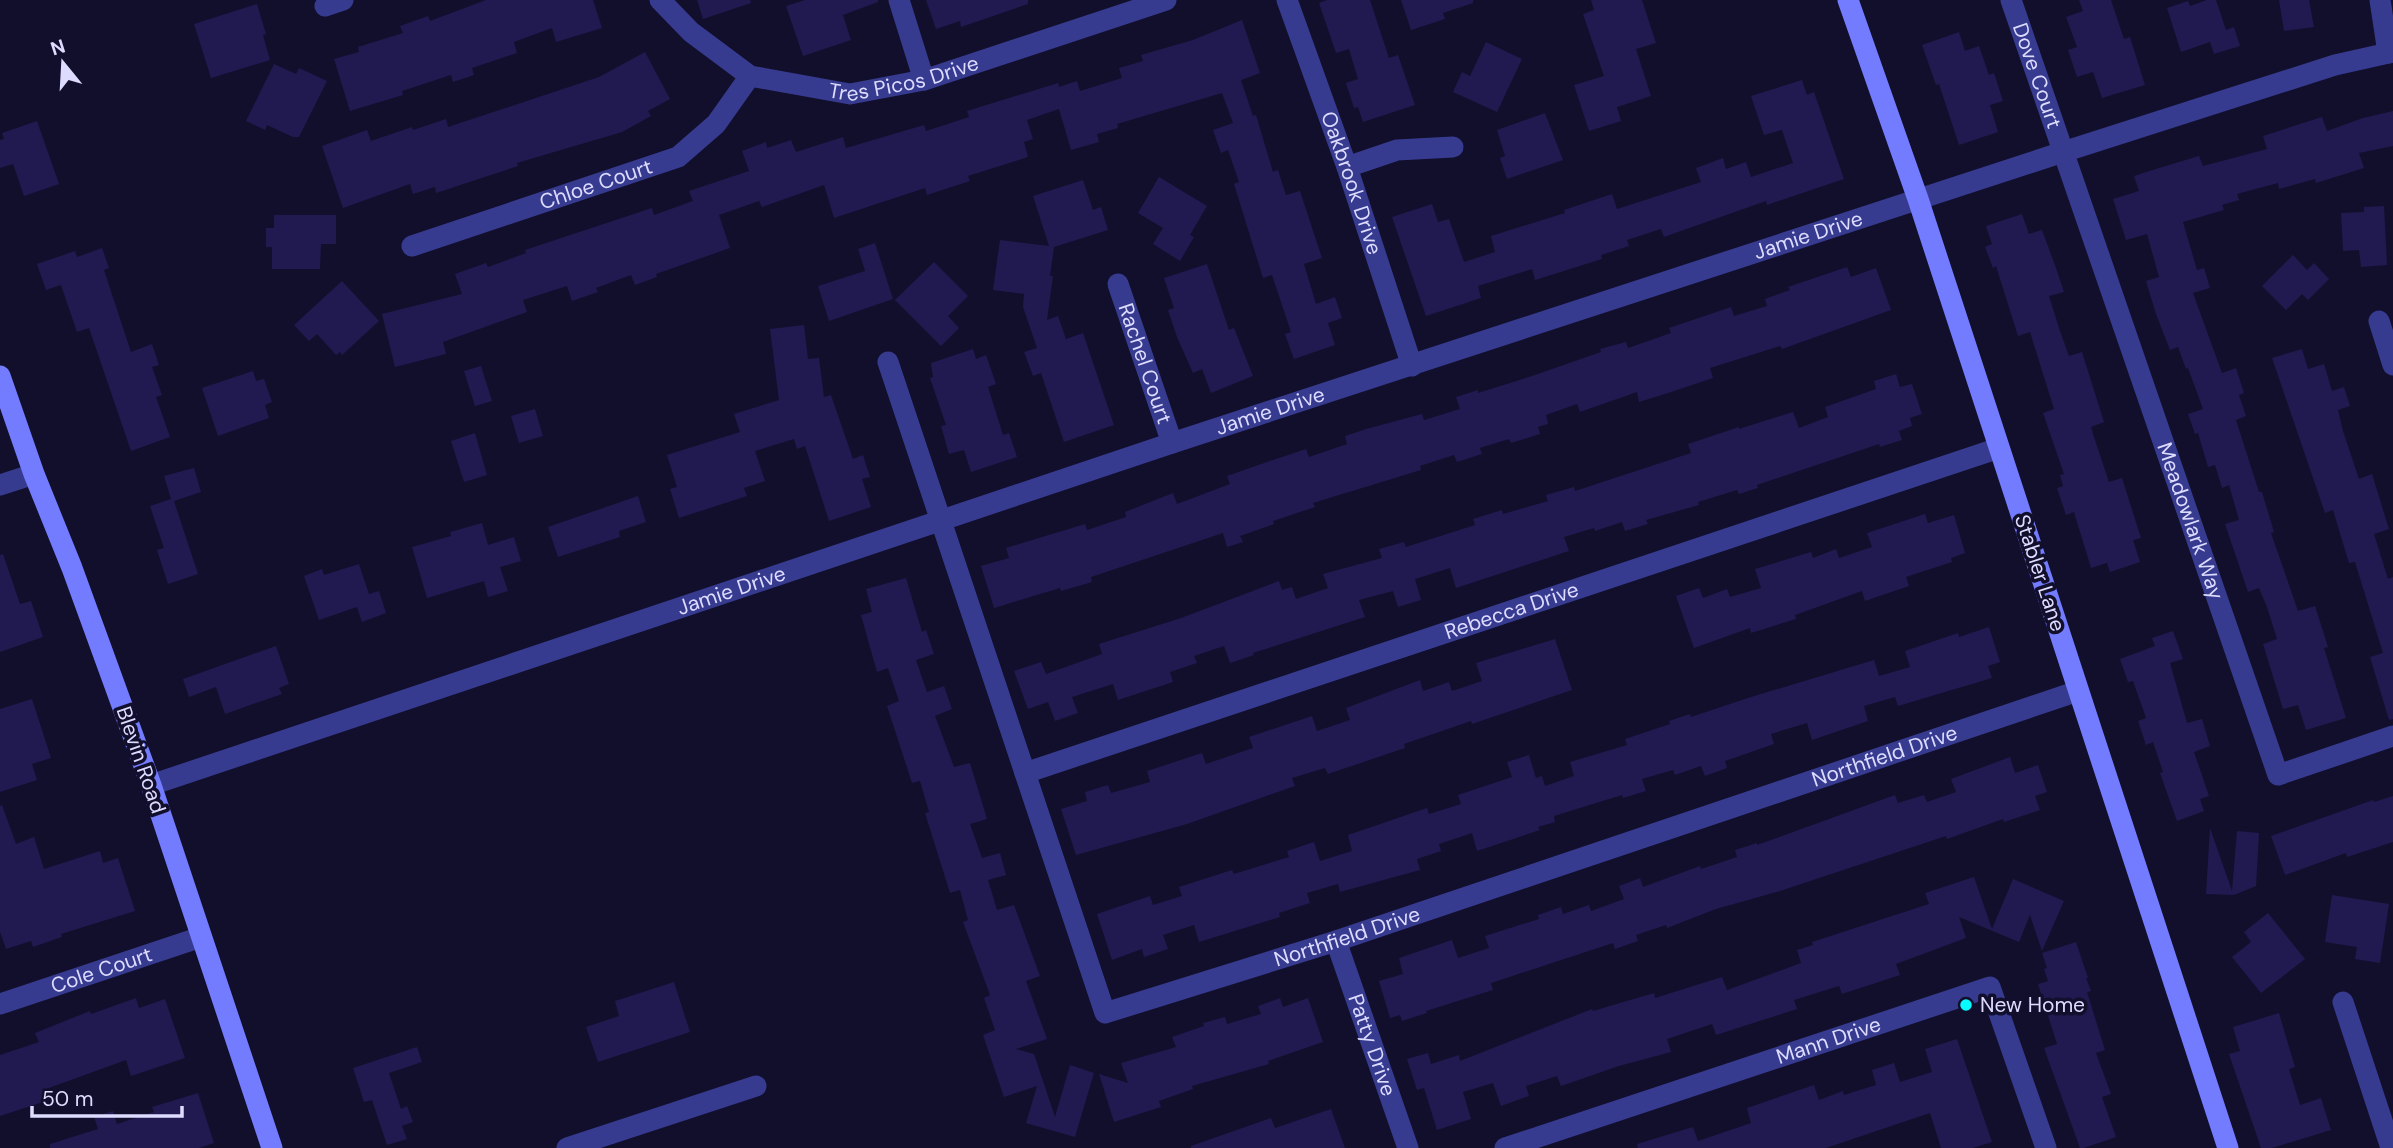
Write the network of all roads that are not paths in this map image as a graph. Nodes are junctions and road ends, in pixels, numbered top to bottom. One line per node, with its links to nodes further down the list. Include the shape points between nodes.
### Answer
1 (660, 0): 9 (street, Tres Picos Drive, via 691,32)
2 (899, 0): 10 (street)
3 (1166, 0): 10 (street, Tres Picos Drive)
4 (1287, 0): 13 (street, Oakbrook Drive)
5 (1848, 0): 14 (street, Stabler Lane)
6 (2011, 0): 12 (street, Dove Court)
7 (2381, 0): 8 (street)
8 (2390, 52): 12 (street, Jamie Drive)
9 (750, 76): 10 (street, Tres Picos Drive, via 850,94); 15 (street, Chloe Court, via 716,124 678,157)
10 (924, 80)
11 (1453, 147): 13 (street, via 1397,150)
12 (2063, 152): 14 (street, Jamie Drive); 28 (street, Meadowlark Way, via 2278,775)
13 (1347, 167): 20 (street, Oakbrook Drive)
14 (1918, 200): 20 (street, Jamie Drive); 23 (street, Stabler Lane)
15 (412, 246)
16 (1118, 284): 22 (street, Rachel Court)
17 (2379, 321): 19 (street)
18 (888, 362): 26 (street, Northfield Drive)
19 (2393, 365)
20 (1412, 366): 22 (street, Jamie Drive)
21 (0, 376): 24 (street, Blevin Road)
22 (1172, 443): 26 (street, Jamie Drive)
23 (1999, 448): 27 (street, Stabler Lane); 29 (street, Rebecca Drive)
24 (34, 474): 25 (street); 30 (street, Blevin Road)
25 (0, 485)
26 (941, 522): 29 (street, Northfield Drive); 30 (street, Jamie Drive)
27 (2078, 691): 32 (street, Northfield Drive); 41 (street, Stabler Lane)
28 (2393, 736)
29 (1025, 773): 32 (street, Northfield Drive, via 1105,1013)
30 (151, 785): 31 (street, Blevin Road)
31 (201, 937): 34 (street, Cole Court); 36 (street, Blevin Road)
32 (1336, 941): 38 (street, Patty Drive)
33 (2343, 1002): 42 (street)
34 (0, 1004)
35 (756, 1086): 37 (street)
36 (272, 1148)
37 (567, 1148)
38 (1408, 1148)
39 (1505, 1148): 40 (street, Mann Drive, via 1990,987)
40 (2046, 1148)
41 (2228, 1148)
42 (2391, 1148)

